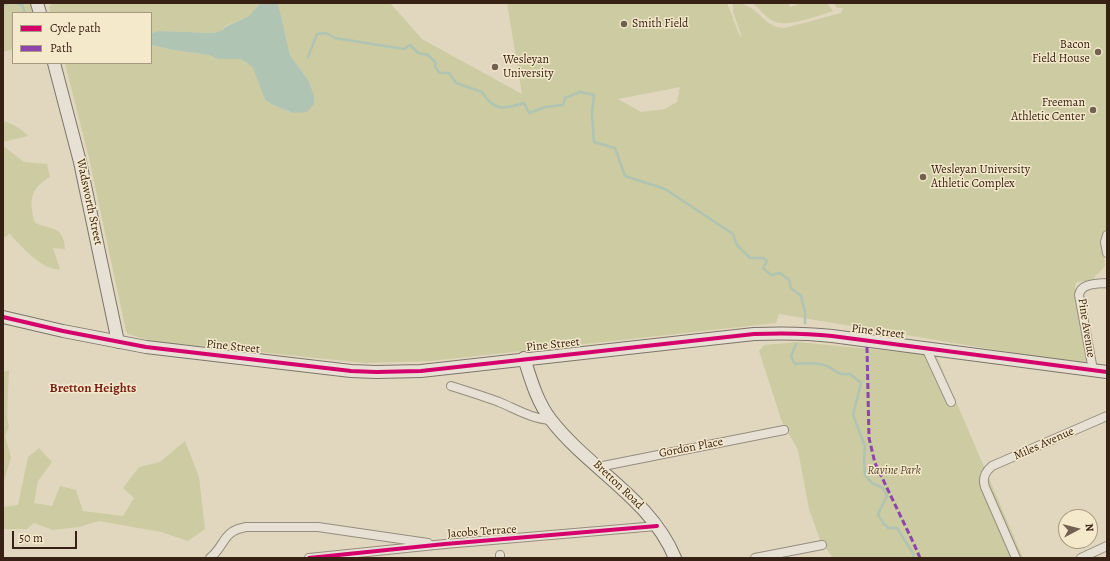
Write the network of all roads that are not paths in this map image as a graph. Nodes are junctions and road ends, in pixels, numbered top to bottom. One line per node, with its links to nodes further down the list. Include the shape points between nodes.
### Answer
1 (54, 64): 6 (street, Wadsworth Street, via 80,162)
2 (1107, 235): 3 (street)
3 (1107, 254)
4 (1107, 283): 9 (street, Pine Avenue, via 1083,287 1079,295)
5 (3, 317): 6 (street, Pine Street)
6 (118, 342): 8 (street, Pine Street, via 376,372 421,371)
7 (926, 348): 8 (street, Pine Street, via 805,333 782,333); 9 (street, Pine Street); 12 (street)
8 (524, 358): 14 (street, Bretton Road, via 536,392)
9 (1093, 370): 10 (street, Pine Street)
10 (1107, 372)
11 (451, 386): 14 (street, via 529,416)
12 (951, 402)
13 (1107, 416): 25 (street, Miles Avenue, via 987,470 983,482)
14 (551, 420): 16 (street, Bretton Road)
15 (784, 430): 16 (street, Gordon Place)
16 (598, 467): 17 (street, Bretton Road, via 630,496)
17 (657, 526): 18 (street, Jacobs Terrace); 23 (street, Bretton Road)
18 (444, 544): 21 (street, Jacobs Terrace, via 318,527 246,527 231,532); 22 (street, Jacobs Terrace)
19 (822, 545): 24 (street)
20 (1107, 546): 26 (street)
21 (210, 558)
22 (309, 558)
23 (675, 558)
24 (755, 558)
25 (1016, 558)
26 (1081, 558)

